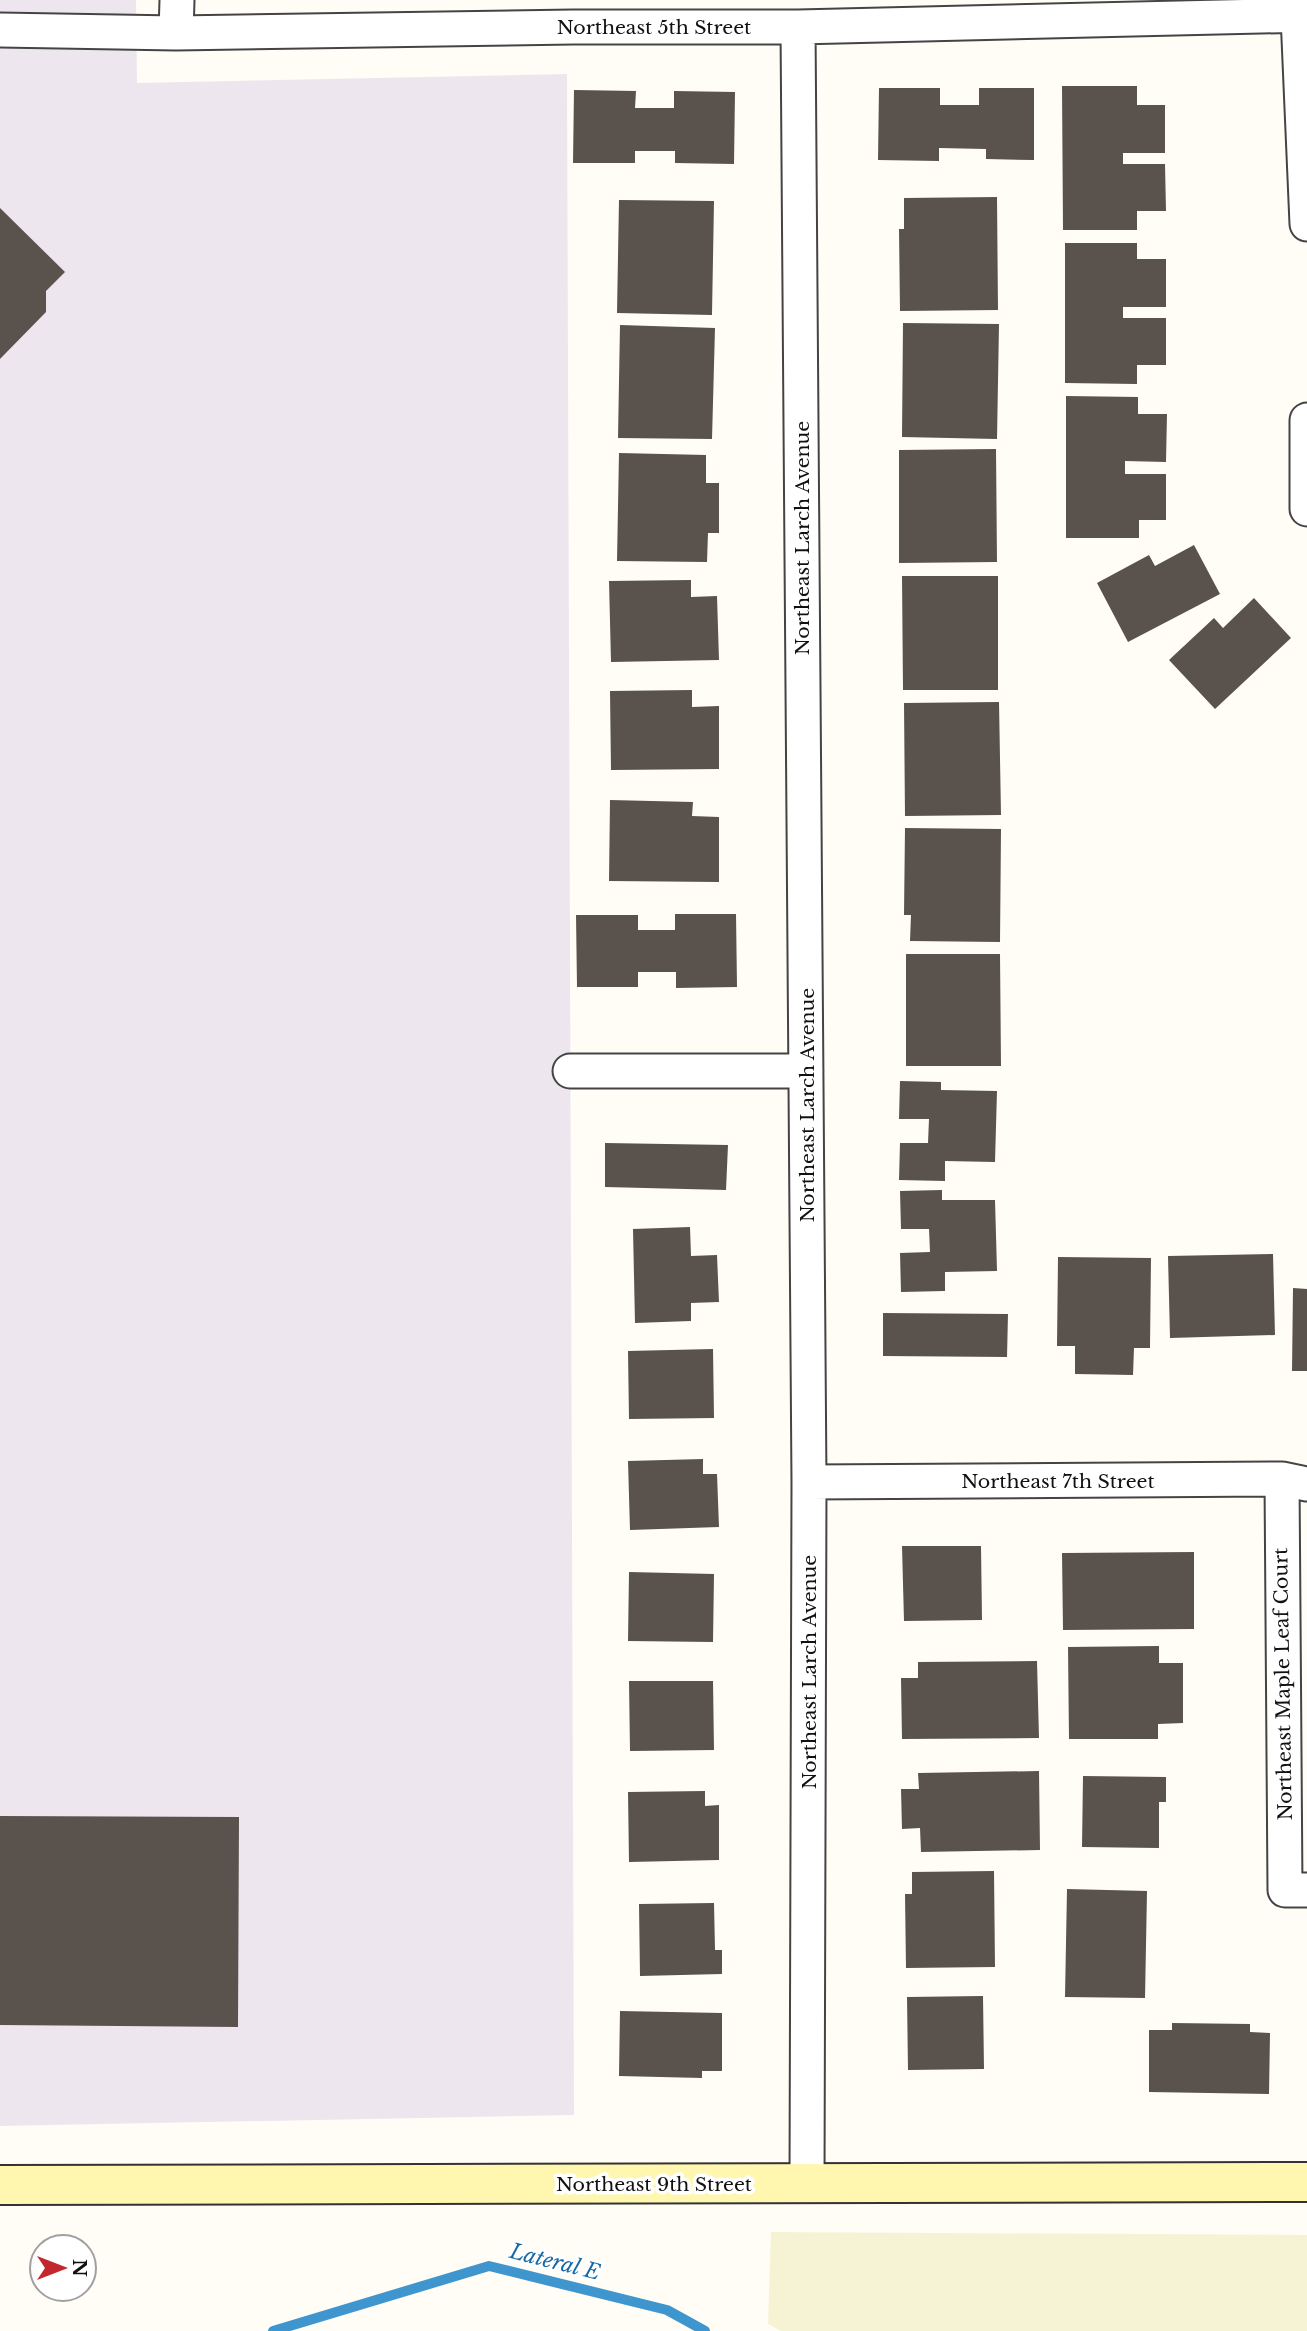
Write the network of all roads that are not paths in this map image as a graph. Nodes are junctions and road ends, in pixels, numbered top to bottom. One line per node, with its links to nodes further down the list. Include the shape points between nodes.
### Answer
1 (177, 0): 6 (street)
2 (1065, 11): 3 (street, Northeast 5th Street); 4 (street, Northeast 5th Street)
3 (1303, 15): 7 (street)
4 (798, 27): 6 (street, Northeast 5th Street); 11 (street, Northeast Larch Avenue)
5 (0, 30): 6 (street, Northeast 5th Street)
6 (176, 33)
7 (1307, 224)
8 (1307, 420): 9 (street)
9 (1307, 509)
10 (570, 1071): 11 (street)
11 (806, 1071): 12 (street, Northeast Larch Avenue)
12 (809, 1482): 13 (street, Northeast 7th Street); 16 (street, Northeast Larch Avenue)
13 (1294, 1482): 14 (street, Northeast Maple Leaf Court)
14 (1296, 1889)
15 (1307, 2182): 16 (main road, Northeast 9th Street)
16 (807, 2184): 17 (main road, Northeast 9th Street)
17 (0, 2185)

